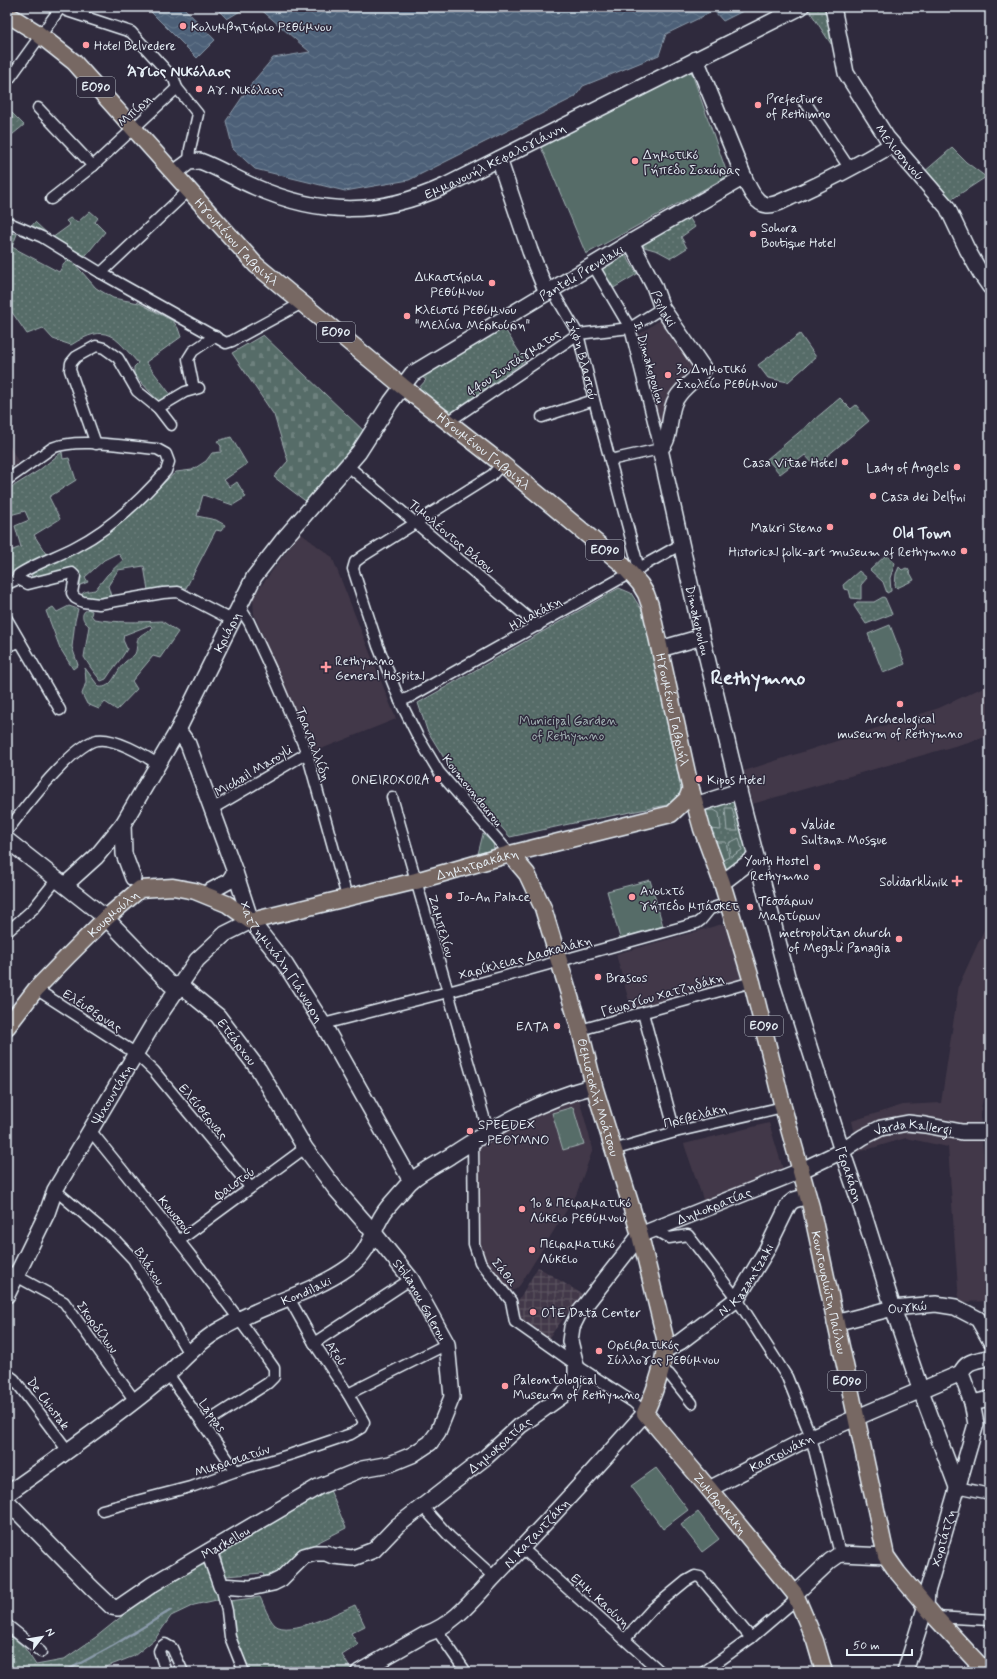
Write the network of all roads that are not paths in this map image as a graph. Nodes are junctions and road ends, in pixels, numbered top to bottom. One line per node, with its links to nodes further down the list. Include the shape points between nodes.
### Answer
1 (61, 7): 5 (street); 8 (street, via 66,11 131,32 174,79)
2 (801, 7): 6 (street, Εμμανουήλ Κεφαλογιάννη)
3 (833, 7): 12 (street, Μελισσηνού, via 846,73)
4 (7, 14): 5 (main road, ΕΟ90)
5 (41, 36): 7 (street); 11 (main road, ΕΟ90, via 74,62)
6 (696, 59): 13 (street, Εμμανουήλ Κεφαλογιάννη); 18 (street)
7 (7, 82)
8 (177, 88): 11 (street, Μπίρη); 14 (street, via 198,114)
9 (803, 101): 16 (street)
10 (38, 108): 15 (street)
11 (134, 128): 15 (street, Μπίρη); 17 (main road, ΕΟ90)
12 (892, 145): 16 (street); 25 (street, Μελισσηνού, via 947,206 967,249)
13 (502, 158): 14 (street, Εμμανουήλ Κεφαλογιάννη, via 416,198 376,208 354,209 318,207 293,200 255,187 200,161); 26 (street, Σήφη Βλαστού, via 537,272)
14 (189, 162): 17 (street)
15 (93, 166): 20 (street, Μπίρη)
16 (850, 169): 18 (street, via 794,196 766,205 754,196)
17 (174, 173): 19 (main road, Ηγουμένου Γαβριήλ / ΕΟ90)
18 (744, 177): 22 (street, Panteli Prevelaki)
19 (189, 190): 24 (street); 27 (main road, Ηγουμένου Γαβριήλ / ΕΟ90, via 245,254)
20 (51, 199)
21 (7, 222): 24 (street, via 42,237)
22 (631, 242): 23 (street, Panteli Prevelaki); 28 (street, Psillaki, via 654,286)
23 (593, 265): 26 (street, Panteli Prevelaki); 29 (street, I. Dimakopoulou)
24 (101, 273): 31 (street)
25 (990, 287)
26 (550, 291): 30 (street, Σήφη Βλαστού); 32 (street, Panteli Prevelaki, via 414,372)
27 (302, 303): 31 (street, via 232,341 226,343); 32 (main road, Ηγουμένου Γαβριήλ / ΕΟ90)
28 (662, 308): 29 (street, 44ου Συντάγματος); 39 (street, Psillaki, via 704,369 675,399 667,438)
29 (630, 328): 30 (street, 44ου Συντάγματος); 39 (street, I. Dimakopoulou)
30 (578, 334): 33 (street, Σήφη Βλαστού); 36 (street, 44ου Συντάγματος)
31 (214, 336): 34 (street, via 193,351 188,359 196,388)
32 (402, 386): 36 (main road, Ηγουμένου Γαβριήλ / ΕΟ90); 42 (street, Κριάρη)
33 (594, 400): 35 (street); 40 (street, Σήφη Βλαστού)
34 (158, 408): 37 (street); 38 (street, via 137,391 118,358 104,348 96,346 76,357 71,363 70,370)
35 (542, 417)
36 (448, 422): 41 (main road, Ηγουμένου Γαβριήλ / ΕΟ90)
37 (171, 425)
38 (96, 444): 43 (street, via 69,443 52,448); 47 (street, via 157,449 166,454 169,462 159,480 104,530 69,551 23,571 18,575)
39 (660, 449): 40 (street); 45 (street, Dimakopoulou)
40 (610, 460): 46 (street, Σήφη Βλαστού)
41 (502, 464): 44 (street, via 492,475); 46 (main road, Ηγουμένου Γαβριήλ / ΕΟ90)
42 (348, 466): 44 (street, Τιμολέοντος Βάσου); 49 (street, Κριάρη, via 264,563)
43 (7, 480)
44 (416, 522): 52 (street, Τιμολέοντος Βάσου); 57 (street, Koumoundourou, via 355,562 353,570 378,646)
45 (680, 545): 46 (street, Ηλιακάκη); 53 (street, Dimakopoulou)
46 (635, 571): 52 (street, Ηλιακάκη); 56 (main road, Ηγουμένου Γαβριήλ / ΕΟ90, via 649,600)
47 (18, 579): 48 (street); 51 (street, via 28,584 72,572 75,576 72,593 75,598 93,604 178,592)
48 (7, 584)
49 (239, 606): 51 (street, Κριάρη); 60 (street, Τρανταλλίδη, via 274,676)
50 (7, 619): 54 (street)
51 (232, 620): 59 (street, Κριάρη)
52 (538, 626): 57 (street, Ηλιακάκη)
53 (702, 637): 56 (street); 63 (street, Dimakopoulou)
54 (20, 642): 55 (street); 58 (street)
55 (7, 646)
56 (660, 649): 62 (main road, Ηγουμένου Γαβριήλ / ΕΟ90)
57 (400, 701): 73 (street, Koumoundourou, via 439,772)
58 (60, 710)
59 (178, 730): 61 (street, Κριάρη); 66 (street, Χατζημιχάλη Γιάνναρη, via 188,744)
60 (307, 753): 66 (street, Michail Maroyli); 81 (street, Τρανταλλίδη)
61 (158, 765): 68 (street, Κριάρη); 70 (street, via 133,749 109,741 94,741 77,752 53,775)
62 (690, 789): 65 (main road, ΕΟ90); 67 (main road, Δημητρακάκη, via 687,799)
63 (739, 791): 65 (street); 74 (street)
64 (392, 797): 76 (street, Ζαμπελίου)
65 (695, 805): 69 (main road, ΕΟ90)
66 (212, 809): 75 (street, Χατζημιχάλη Γιάνναρη)
67 (671, 814): 69 (main road, via 693,821); 73 (main road, Δημητρακάκη)
68 (123, 824): 72 (street, Κριάρη); 79 (street, via 124,854)
69 (702, 829): 78 (main road, ΕΟ90)
70 (7, 831)
71 (7, 840): 77 (street, Ετεάρχου)
72 (104, 848): 77 (street, Κριάρη, via 96,857); 79 (street)
73 (510, 854): 76 (main road, Δημητρακάκη); 86 (main road, Θεμιστοκλή Μοάτσου, via 527,874 537,894)
74 (756, 857): 78 (street); 105 (street, Γερακάρη, via 788,980)
75 (235, 872): 80 (street, via 229,881); 84 (street, Χατζημιχάλη Γιάνναρη)
76 (416, 881): 81 (main road, Δημητρακάκη); 90 (street, Ζαμπελίου)
77 (61, 882): 83 (street, Ετεάρχου); 85 (street, Κριάρη)
78 (722, 883): 82 (main road, Κουντουριώτη Παύλου / ΕΟ90)
79 (136, 884): 80 (main road, Κουρμούλη, via 173,887); 83 (main road, Κουρμούλη)
80 (205, 894): 84 (main road, Κουρμούλη, via 227,904)
81 (347, 897): 84 (main road, Δημητρακάκη)
82 (728, 903): 86 (street, Χαρίκλειας Δασκαλάκη, via 710,909 697,923); 87 (main road, Κουντουριώτη Παύλου / ΕΟ90)
83 (106, 918): 88 (street, Ετεάρχου, via 170,984); 89 (main road, Κουρμούλη)
84 (251, 921): 88 (street, Ψυχουντάκη, via 225,934 197,960); 92 (street, Χατζημιχάλη Γιάνναρη, via 285,964)
85 (7, 932)
86 (559, 962): 90 (street, Χαρίκλειας Δασκαλάκη); 94 (main road, Θεμιστοκλή Μοάτσου)
87 (752, 982): 91 (street, Γεωργίου Χατζηδάκη); 97 (main road, Κουντουριώτη Παύλου / ΕΟ90)
88 (181, 986): 95 (street, Ψυχουντάκη); 103 (street, Ετεάρχου, via 218,1016 241,1044)
89 (36, 989): 93 (main road, Κουρμούλη); 95 (street, Ελέυθερνας)
90 (448, 992): 92 (street, Χαρίκλειας Δασκαλάκη); 99 (street, Ζαμπελίου)
91 (643, 1013): 94 (street, Γεωργίου Χατζηδάκη); 100 (street)
92 (323, 1024): 107 (street, Χατζημιχάλη Γιάνναρη)
93 (7, 1027)
94 (580, 1030): 96 (main road, Θεμιστοκλή Μοάτσου)
95 (135, 1053): 98 (street, Ψυχουντάκη); 108 (street, Ελεύθερνας, via 154,1072)
96 (594, 1086): 99 (street, Kondilaki, via 534,1106); 104 (main road, Θεμιστοκλή Μοάτσου)
97 (783, 1107): 100 (street, Πρεβελάκη); 106 (main road, Κουντουριώτη Παύλου / ΕΟ90)
98 (90, 1130): 109 (street, Ψυχουντάκη); 114 (street, Κνωσσού)
99 (488, 1131): 102 (street, Kondilaki)
100 (675, 1132): 104 (street, Πρεβελάκη)
101 (990, 1132): 105 (street, Varda Kallergi, via 962,1132 925,1125 895,1125 881,1128)
102 (473, 1140): 107 (street, Kondilaki); 129 (street, Σάθα, via 474,1244 480,1262 511,1301 515,1322)
103 (305, 1148): 108 (street, Φαιστού); 112 (street, Ετεάρχου)
104 (613, 1150): 113 (main road, Θεμιστοκλή Μοάτσου)
105 (842, 1151): 106 (street, Δημοκρατίας); 120 (street, Γερακάρη)
106 (800, 1171): 110 (main road, Κουντουριώτη Παύλου / ΕΟ90); 111 (street, Δημοκρατίας)
107 (411, 1181): 112 (street, Kondilaki, via 386,1209)
108 (250, 1188): 114 (street, Φαιστού)
109 (55, 1190): 115 (street, Ψυχουντάκη, via 47,1213); 127 (street, Βλάχου, via 116,1241 133,1259)
110 (808, 1196): 119 (street, N. Kazantzaki, via 789,1204 766,1251); 122 (main road, Κουντουριώτη Παύλου / ΕΟ90)
111 (655, 1230): 113 (street, Δημοκρατίας); 119 (street, via 669,1238 688,1235)
112 (374, 1234): 116 (street, Stilianou Galerou); 118 (street, Kondilaki, via 367,1249 351,1266 328,1280)
113 (640, 1235): 126 (main road, Θεμιστοκλή Μοάτσου); 129 (street, Δημοκρατίας, via 579,1313 572,1327 570,1341)
114 (180, 1240): 121 (street, Κνωσσού)
115 (12, 1273): 117 (street, Ψυχουντάκη); 138 (street, Σκορδίλων, via 64,1302)
116 (411, 1279): 124 (street); 125 (street, Stilianou Galerou)
117 (7, 1295)
118 (288, 1298): 121 (street, Kondilaki); 124 (street, Αξού)
119 (737, 1298): 126 (street, N. Kazantzaki); 145 (street, via 787,1377)
120 (892, 1308): 122 (street, Ουγκώ); 123 (street, Ουγκώ, via 942,1305 955,1307 978,1319); 134 (street, Γερακάρη)
121 (240, 1318): 127 (street, Kondilaki, via 203,1341); 144 (street, Κνωσσού, via 274,1368 274,1377)
122 (835, 1323): 142 (main road, Κουντουριώτη Παύλου / ΕΟ90)
123 (990, 1340)
124 (314, 1343): 135 (street, Αξού)
125 (447, 1344): 135 (street); 136 (street, Stilianou Galerou)
126 (666, 1350): 130 (main road, Ν. Καζαντζάκη)
127 (189, 1354): 133 (street, Kondilaki)
128 (990, 1357): 131 (street, Καστρινάκη, via 964,1366)
129 (576, 1365): 141 (street, Σάθα, via 633,1402); 153 (street, Δημοκρατίας, via 576,1377 562,1396 520,1426 486,1457)
130 (660, 1369): 139 (street, via 670,1374); 141 (main road, Ν. Καζαντζάκη, via 653,1396)
131 (961, 1373): 134 (street, Καστρινάκη); 140 (street, Χορτάτζη)
132 (7, 1374): 146 (street, De Chiostak, via 14,1379)
133 (168, 1374): 138 (street, Kondilaki); 144 (street, Lappas)
134 (921, 1391): 142 (street, Καστρινάκη); 148 (street, Γερακάρη)
135 (348, 1394): 143 (street, Αξού)
136 (452, 1397): 156 (street, Markellou, via 438,1432 430,1443 412,1455 390,1464 362,1469 318,1487)
137 (990, 1399): 140 (street)
138 (135, 1401): 146 (street, Kondilaki)
139 (692, 1403)
140 (972, 1403): 148 (street, Χορτάτζη, via 976,1424)
141 (645, 1413): 149 (main road, Ζυμβρακάκη); 155 (street, Ν. Καζαντζάκη)
142 (855, 1419): 145 (street, Καστρινάκη); 158 (main road, Κουντουριώτη Παύλου / ΕΟ90)
143 (364, 1422): 147 (street, Μικρασιατών, via 351,1434)
144 (204, 1424): 147 (street, Lappas)
145 (811, 1437): 149 (street, Καστρινάκη); 157 (street)
146 (68, 1451): 150 (street, Kondilaki)
147 (236, 1471): 154 (street, Μικρασιατών, via 194,1486)
148 (957, 1487): 151 (street); 162 (street, Χορτάτζη, via 927,1592)
149 (709, 1489): 161 (main road, Ζυμβρακάκη)
150 (7, 1494)
151 (990, 1494)
152 (7, 1501): 156 (street, Markellou, via 112,1607 122,1606 152,1584)
153 (423, 1507): 159 (street, via 450,1537); 160 (street, Δημοκρατίας, via 398,1526 374,1550 366,1554 353,1558 315,1553 304,1556 281,1579 273,1583 250,1588)
154 (102, 1510)
155 (522, 1548): 159 (street, Ν. Καζαντζάκη); 167 (street, Εμμ. Καούνη)
156 (209, 1552): 160 (street)
157 (840, 1554): 158 (street); 161 (street)
158 (886, 1556): 162 (main road, Κουντουριώτη Παύλου / ΕΟ90)
159 (494, 1577): 165 (street, Ν. Καζαντζάκη, via 455,1618)
160 (221, 1586): 171 (street, via 230,1637)
161 (795, 1594): 166 (street, via 792,1603); 176 (main road, Ζυμβρακάκη, via 816,1641)
162 (930, 1611): 163 (street); 177 (street, Χορτάτζη); 178 (main road, Κουντουριώτη Παύλου / ΕΟ90)
163 (990, 1620)
164 (7, 1625): 168 (street)
165 (437, 1630): 172 (street, Ν. Καζαντζάκη); 173 (street)
166 (751, 1638): 167 (street, via 700,1577 695,1576 652,1609); 175 (street)
167 (625, 1639): 174 (street, Εμμ. Καούνη)
168 (41, 1652)
169 (166, 1672): 170 (street, via 159,1651 165,1644 172,1648)
170 (183, 1672)
171 (244, 1672)
172 (359, 1672)
173 (466, 1672)
174 (661, 1672)
175 (704, 1672)
176 (824, 1672)
177 (905, 1672)
178 (986, 1672)

